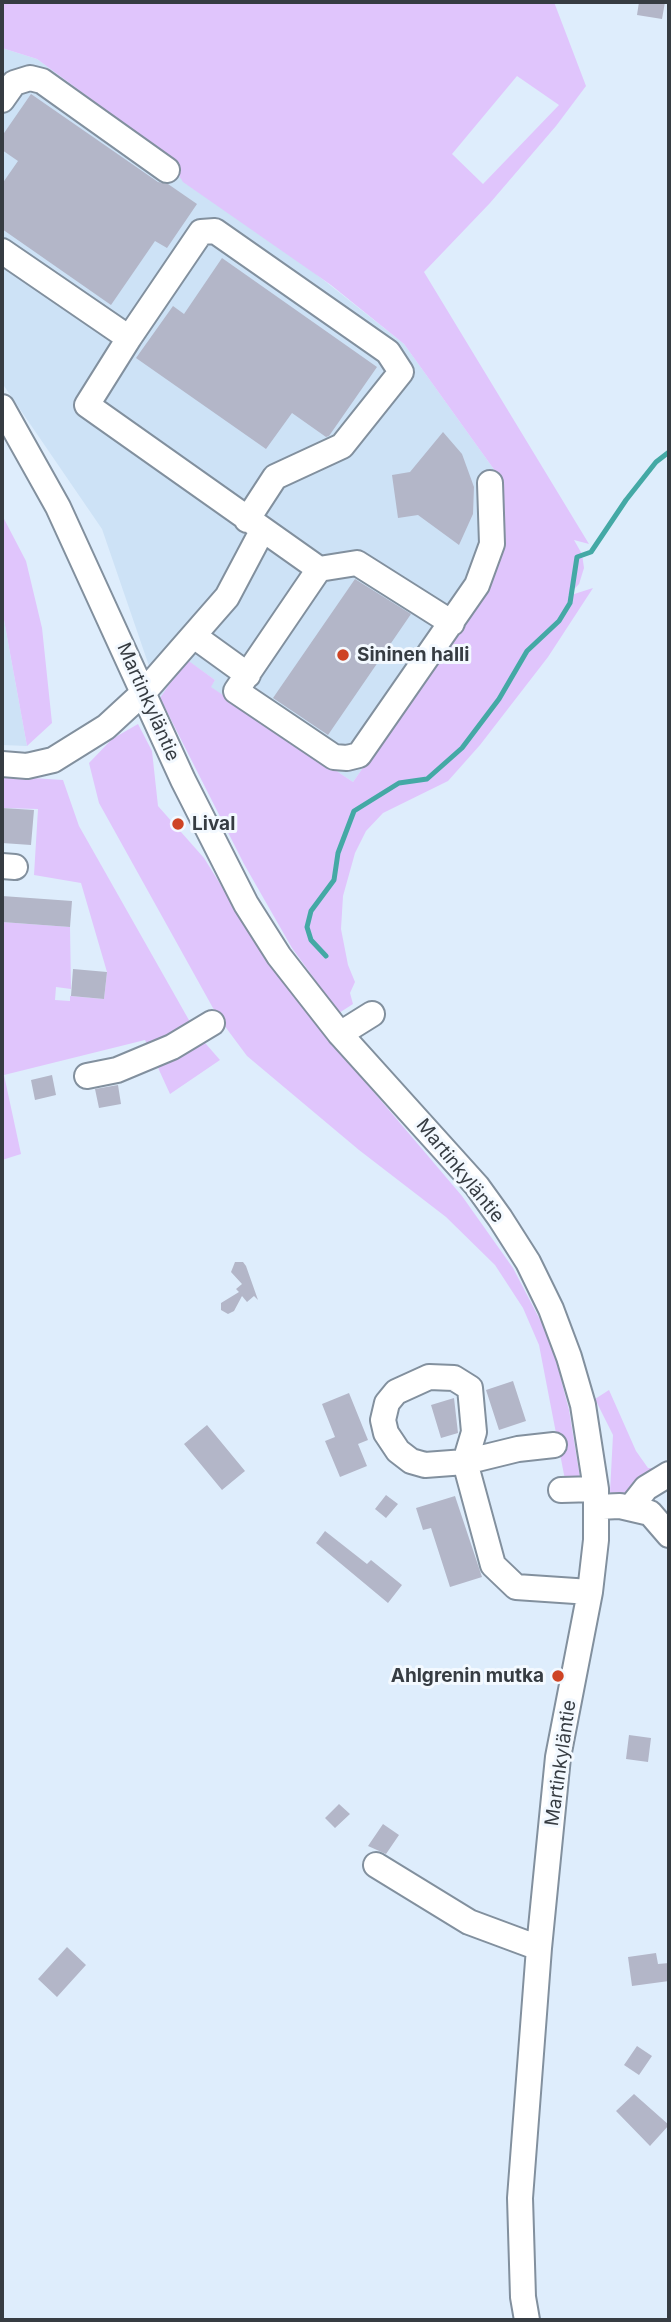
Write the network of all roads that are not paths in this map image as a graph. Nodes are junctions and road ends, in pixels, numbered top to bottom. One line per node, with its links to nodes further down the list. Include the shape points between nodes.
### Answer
1 (2, 100): 2 (street, via 14,83 30,78 42,82)
2 (167, 170)
3 (2, 251): 4 (street)
4 (129, 338): 7 (street, via 87,405); 7 (street, via 201,232 215,231 388,352 401,372 342,446 275,477)
5 (2, 407): 12 (street, Martinkyläntie, via 58,506)
6 (490, 482): 9 (street, via 492,544 477,585)
7 (255, 525): 8 (street); 10 (street, via 227,597)
8 (319, 569): 9 (street, via 358,563); 11 (street)
9 (452, 623): 11 (street, via 359,755 334,757 236,691)
10 (194, 636): 11 (street); 12 (street)
11 (248, 675)
12 (144, 692): 13 (street, via 106,727 53,760); 16 (street, Martinkyläntie, via 246,904 279,956)
13 (2, 764)
14 (372, 1014): 16 (street)
15 (212, 1023): 17 (street, via 172,1047 117,1070)
16 (340, 1034): 21 (street, Martinkyläntie, via 477,1186 528,1262 569,1357 590,1435)
17 (86, 1076)
18 (554, 1445): 24 (street, via 465,1462 493,1564 516,1587)
19 (669, 1474): 22 (street, via 646,1488)
20 (561, 1490): 21 (street)
21 (597, 1498): 22 (street); 24 (street, Martinkyläntie)
22 (631, 1507): 23 (street, via 650,1513)
23 (669, 1535)
24 (590, 1592): 26 (street, Martinkyläntie, via 558,1757)
25 (376, 1865): 26 (street, via 469,1922)
26 (539, 1948): 27 (street, Martinkyläntie, via 520,2198)
27 (527, 2320)

